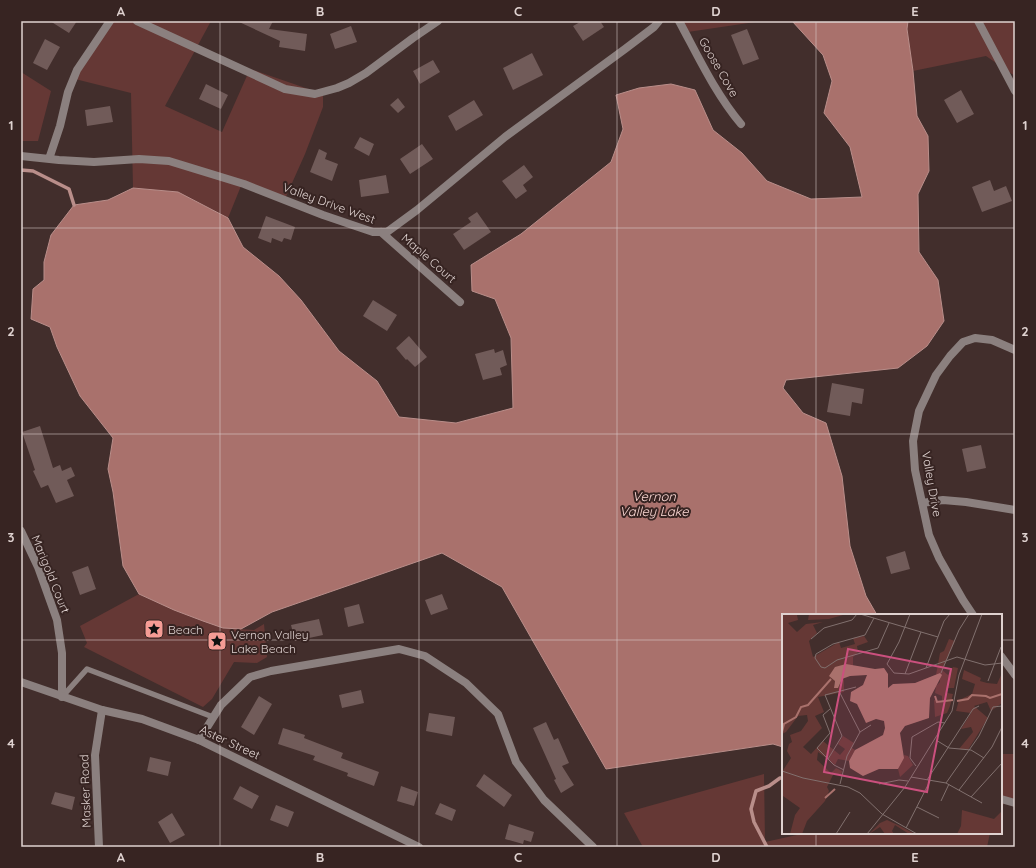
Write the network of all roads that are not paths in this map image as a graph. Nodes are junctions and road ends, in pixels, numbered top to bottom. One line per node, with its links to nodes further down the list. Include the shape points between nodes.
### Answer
1 (110, 21): 10 (street, via 76,70)
2 (137, 21): 3 (street, via 284,89 315,94 337,88 366,74)
3 (438, 21)
4 (659, 21): 11 (street, Valley Drive West, via 505,137 417,210 387,232)
5 (679, 21): 8 (street, Goose Cove, via 713,84)
6 (978, 21): 7 (street)
7 (1015, 91)
8 (741, 124)
9 (21, 156): 10 (street, Valley Drive West)
10 (49, 159): 11 (street, Valley Drive West, via 94,162 139,159 169,162 244,184 323,215 373,232)
11 (381, 232): 12 (street, Maple Court)
12 (460, 302)
13 (1015, 350): 14 (street, Valley Drive, via 992,340 975,338 963,342 936,376 919,411 913,440 915,470)
14 (922, 504): 15 (street, via 943,500); 17 (street, Valley Drive, via 929,535 949,576)
15 (1015, 510)
16 (21, 532): 22 (street, Marigold Court, via 38,567 57,620 62,653)
17 (972, 614)
18 (1002, 657): 19 (street)
19 (1011, 664): 20 (street)
20 (1015, 675)
21 (21, 682): 22 (street, Aster Street)
22 (62, 697): 23 (street, Aster Street); 24 (lane, via 87,669)
23 (102, 710): 25 (street, Aster Street, via 142,719); 28 (street, Masker Road, via 95,755)
24 (214, 717): 25 (street); 30 (street, via 221,705 250,678 271,671 400,649 425,656 466,683 498,714 516,762 525,775 544,800)
25 (199, 740): 29 (street, Aster Street)
26 (1002, 799): 27 (street)
27 (1015, 803)
28 (99, 847)
29 (419, 847)
30 (593, 847)

